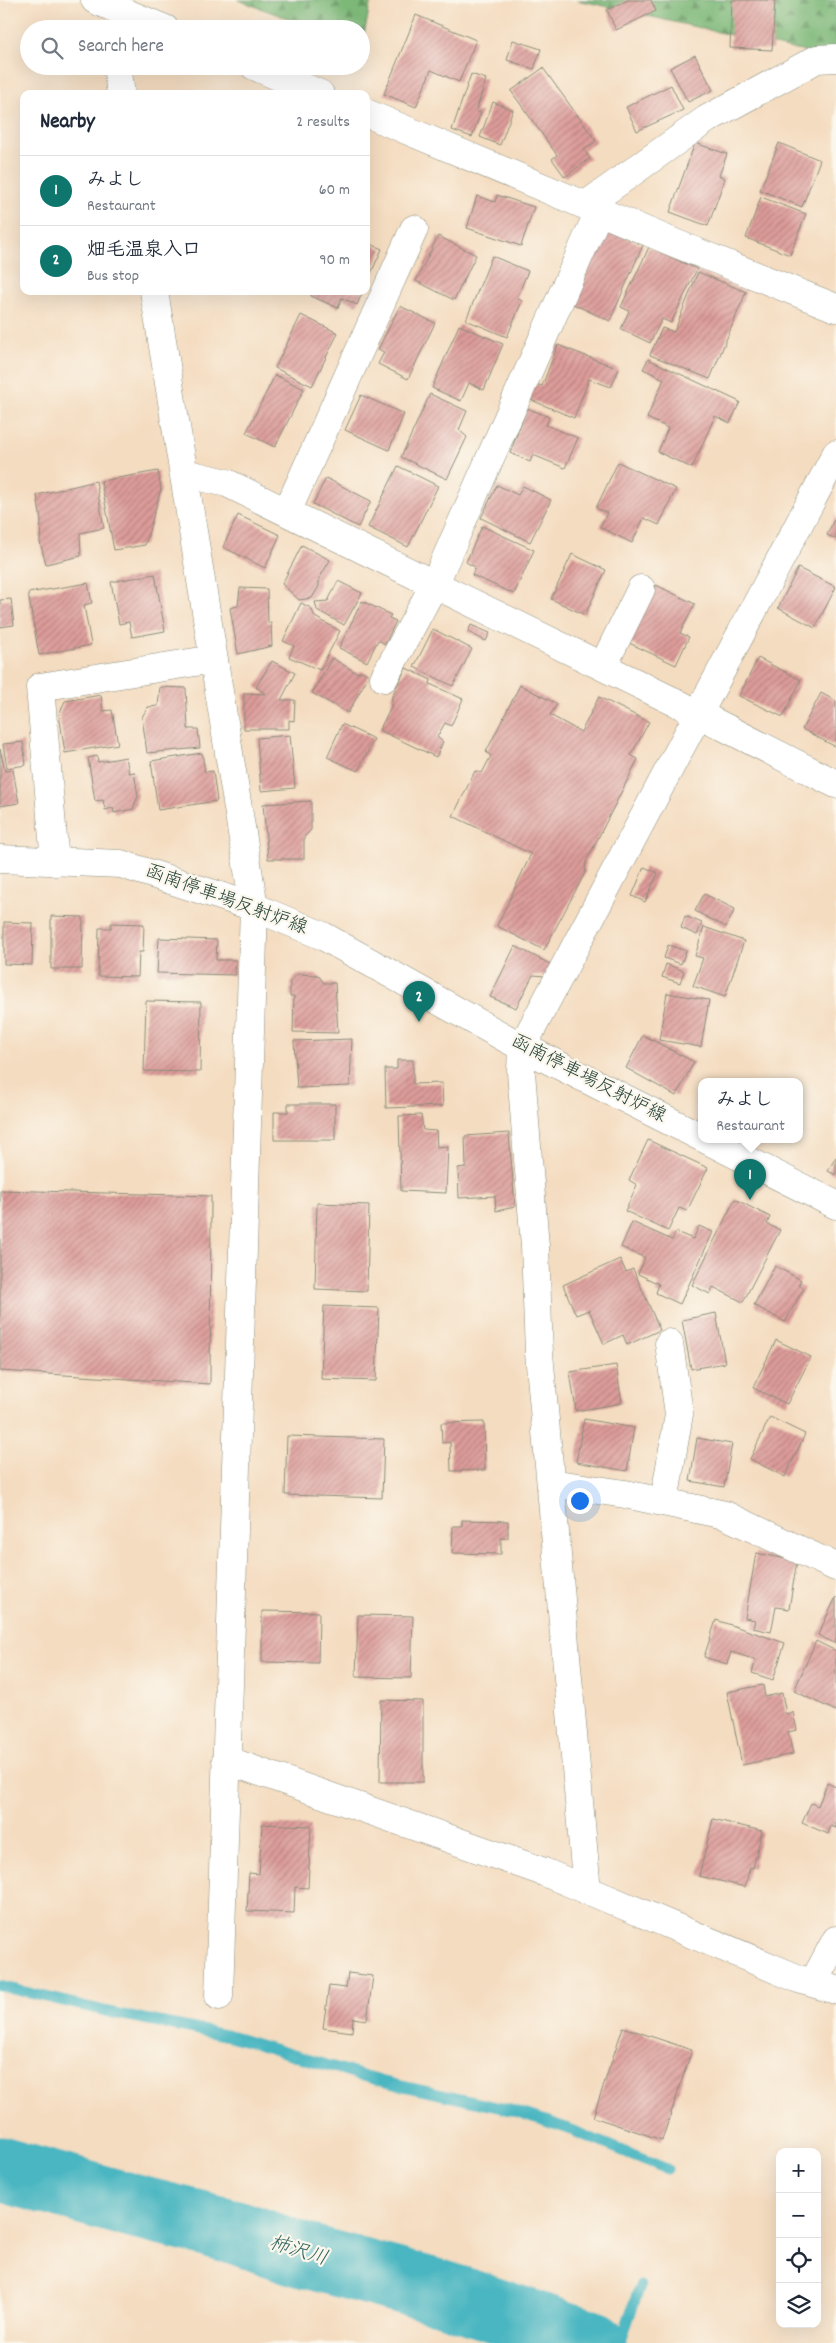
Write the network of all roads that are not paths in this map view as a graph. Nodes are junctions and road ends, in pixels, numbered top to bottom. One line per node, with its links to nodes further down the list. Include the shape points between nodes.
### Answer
1 (95, 0): 2 (street)
2 (118, 19)
3 (836, 58): 9 (street, via 817,59 707,119)
4 (118, 75): 6 (street)
5 (275, 75): 7 (street)
6 (120, 90)
7 (311, 90)
8 (370, 115): 9 (street)
9 (592, 208): 12 (street); 16 (street)
10 (414, 229): 15 (street)
11 (155, 295): 14 (street)
12 (836, 308)
13 (836, 454): 21 (street)
14 (184, 472): 15 (street, via 227,483); 18 (street)
15 (287, 512): 16 (street)
16 (435, 584): 19 (street); 20 (street)
17 (641, 589): 19 (street)
18 (214, 659): 24 (street, via 40,687); 25 (street)
19 (603, 666): 21 (street)
20 (384, 678)
21 (697, 714): 22 (street); 26 (street)
22 (836, 784)
23 (0, 859): 24 (street, 函南停車場反射炉線)
24 (55, 862): 25 (street, 函南停車場反射炉線, via 121,864)
25 (254, 907): 26 (street, 函南停車場反射炉線, via 323,936); 34 (street)
26 (522, 1047): 27 (street, 函南停車場反射炉線); 31 (street, via 539,1353)
27 (698, 1135)
28 (713, 1143): 29 (street, 函南停車場反射炉線)
29 (836, 1205)
30 (669, 1344): 32 (street, via 680,1414)
31 (551, 1483): 32 (street); 35 (street)
32 (664, 1502): 33 (street, via 725,1515)
33 (836, 1567)
34 (226, 1760): 35 (street, via 544,1872); 38 (street)
35 (588, 1891): 37 (street)
36 (836, 1940): 37 (street)
37 (825, 1987)
38 (219, 1996)

